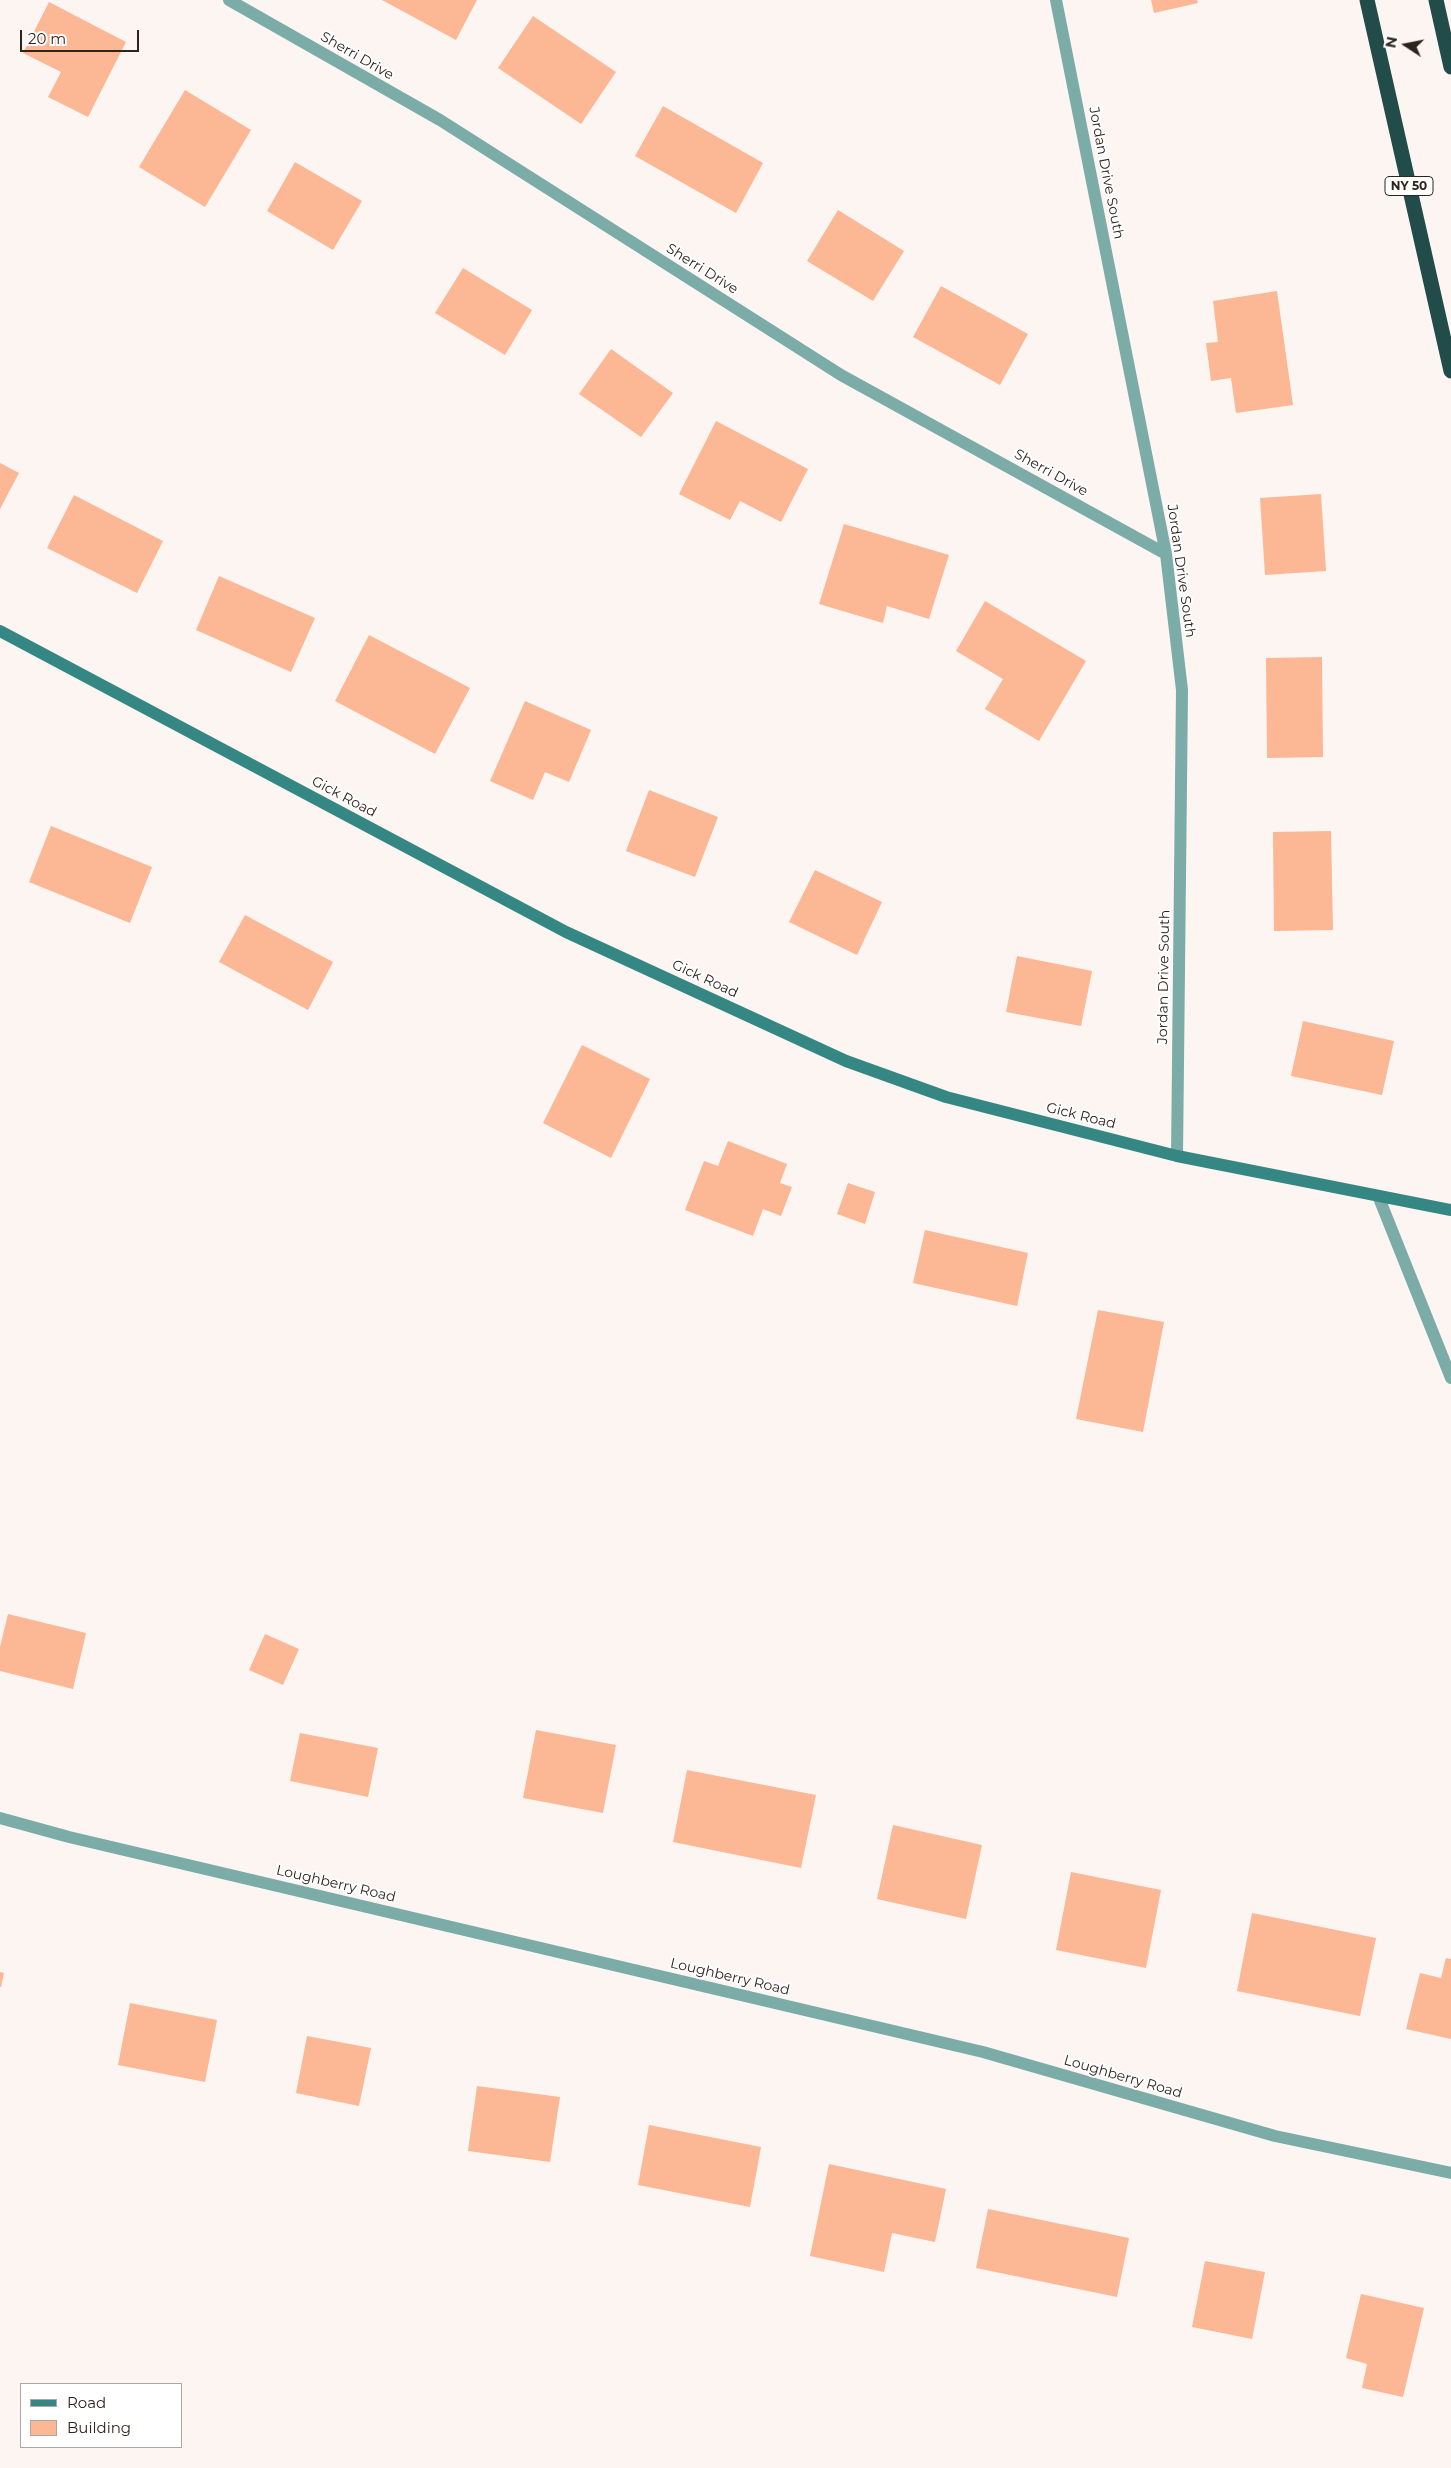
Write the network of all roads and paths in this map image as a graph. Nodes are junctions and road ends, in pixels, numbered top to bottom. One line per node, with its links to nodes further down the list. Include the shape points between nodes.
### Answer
1 (228, 0): 7 (street, Sherri Drive, via 440,120 841,375)
2 (1056, 0): 7 (street, Jordan Drive South)
3 (1367, 0): 6 (highway, NY 50)
4 (1436, 0): 5 (highway)
5 (1451, 67)
6 (1451, 371)
7 (1166, 554): 9 (street, Jordan Drive South, via 1182,690)
8 (0, 631): 9 (street, Gick Road, via 566,932 846,1061 946,1097)
9 (1177, 1156): 10 (street, Gick Road)
10 (1379, 1198): 11 (street, Gick Road); 12 (street)
11 (1451, 1210)
12 (1451, 1378)
13 (0, 1818): 14 (street, Loughberry Road, via 69,1837 983,2052 1274,2136)
14 (1451, 2173)

